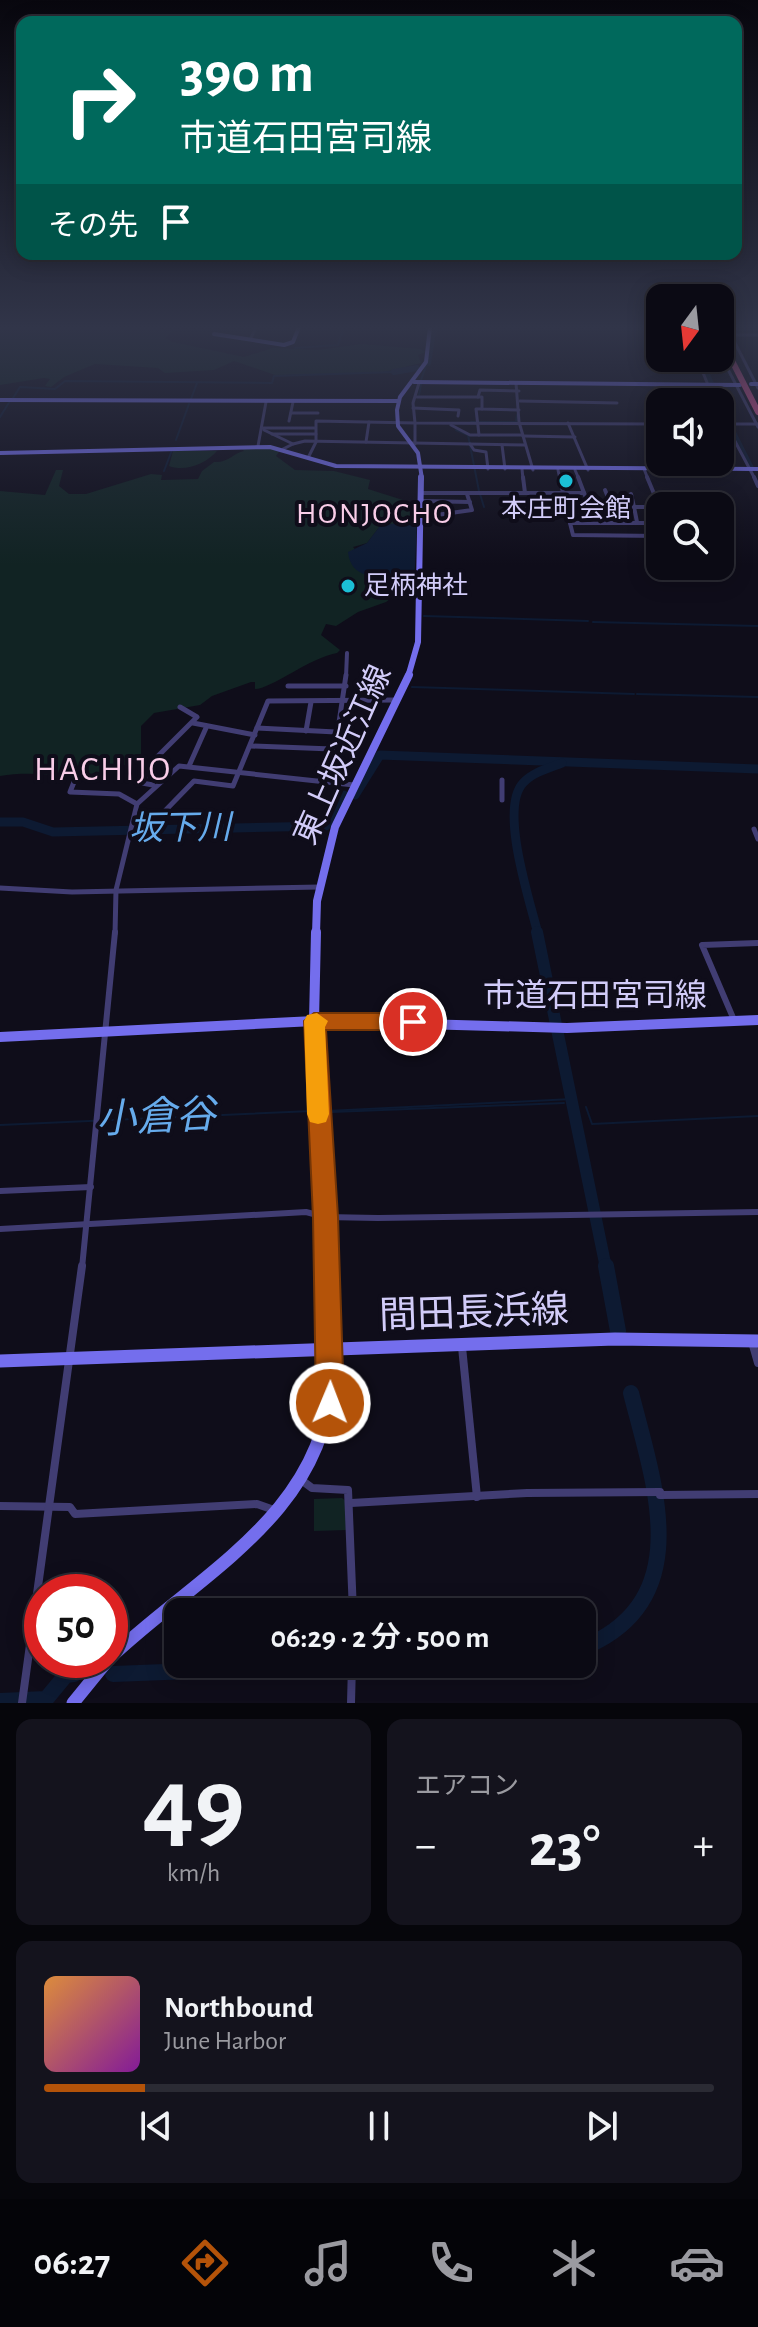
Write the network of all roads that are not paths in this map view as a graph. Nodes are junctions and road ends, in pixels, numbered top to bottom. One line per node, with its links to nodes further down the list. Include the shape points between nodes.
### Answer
1 (266, 406): 25 (street)
2 (292, 406): 10 (street)
3 (398, 406): 15 (main road)
4 (519, 406): 9 (street)
5 (748, 406): 23 (street)
6 (413, 408): 7 (street); 19 (street)
7 (437, 408): 12 (street, via 459,410)
8 (482, 409): 9 (street); 16 (street, via 476,409)
9 (518, 410): 17 (street)
10 (291, 413): 11 (street); 13 (street)
11 (318, 413)
12 (458, 416)
13 (289, 421)
14 (369, 422): 15 (street); 24 (street, via 316,421); 38 (street)
15 (397, 422): 19 (street); 32 (main road)
16 (475, 422): 17 (street); 20 (street); 30 (street)
17 (519, 422): 18 (street); 31 (street)
18 (568, 422): 21 (street); 33 (street)
19 (415, 423): 20 (street); 32 (street)
20 (448, 423): 26 (street)
21 (646, 424)
22 (734, 424): 23 (street)
23 (757, 425)
24 (315, 428): 25 (street); 29 (street)
25 (263, 429): 28 (street); 44 (street)
26 (459, 432): 35 (street); 41 (street)
27 (297, 433): 28 (street); 29 (street); 34 (street, via 295,439)
28 (272, 434): 34 (street)
29 (316, 434): 37 (street)
30 (479, 435): 31 (street); 35 (street)
31 (523, 436): 33 (street); 43 (street)
32 (411, 437): 40 (main road)
33 (575, 437): 58 (street)
34 (284, 440): 39 (street)
35 (469, 440): 41 (street); 42 (street); 49 (street, via 474,450 486,452)
36 (734, 441): 53 (street)
37 (316, 442): 38 (street); 39 (street); 47 (street)
38 (366, 442): 40 (street)
39 (293, 444): 45 (street)
40 (415, 444): 41 (street); 48 (main road, 東上坂近江線)
41 (460, 444)
42 (502, 445): 43 (street); 50 (street)
43 (525, 445): 55 (street)
44 (258, 446): 45 (main road); 46 (main road)
45 (283, 449): 47 (main road)
46 (0, 453)
47 (308, 458): 48 (main road, via 336,466)
48 (421, 467): 49 (main road); 62 (main road, 東上坂近江線)
49 (488, 469): 50 (main road)
50 (505, 469): 51 (main road)
51 (522, 469): 55 (main road); 63 (street)
52 (644, 469): 53 (main road); 58 (main road); 61 (street)
53 (749, 469): 54 (main road); 59 (street)
54 (758, 469)
55 (533, 470): 56 (main road)
56 (558, 470): 57 (main road); 64 (street)
57 (575, 470): 58 (main road); 65 (street)
58 (588, 470)
59 (758, 486)
60 (605, 490): 70 (street)
61 (653, 492)
62 (422, 493): 66 (street); 68 (main road, 東上坂近江線)
63 (525, 493): 64 (street); 66 (street)
64 (565, 493): 65 (street); 77 (street)
65 (584, 493): 70 (street, via 590,506)
66 (467, 494): 69 (street)
67 (631, 494): 71 (street)
68 (422, 501): 69 (street); 73 (main road, 東上坂近江線)
69 (470, 502): 73 (street, via 472,510)
70 (610, 507): 71 (street); 74 (street)
71 (634, 507): 72 (street); 75 (street)
72 (646, 507)
73 (422, 517): 82 (main road, 東上坂近江線, via 418,642)
74 (609, 517)
75 (637, 522): 76 (street); 77 (street)
76 (646, 522)
77 (570, 523): 78 (street, via 573,535)
78 (646, 536)
79 (347, 653): 81 (street)
80 (288, 686): 81 (street)
81 (346, 686): 84 (street)
82 (399, 701): 84 (street); 99 (main road, 東上坂近江線)
83 (311, 702): 84 (street); 88 (street, via 268,701); 89 (street)
84 (341, 702): 90 (street)
85 (180, 707): 86 (street, via 197,717)
86 (193, 723): 87 (street); 98 (street, via 150,767 142,783)
87 (206, 728): 88 (street); 93 (street)
88 (256, 731): 89 (street); 91 (street)
89 (306, 731): 90 (street)
90 (336, 732): 92 (street)
91 (251, 746): 92 (street); 94 (street)
92 (332, 749): 96 (street)
93 (189, 766): 94 (street); 98 (street, via 179,766)
94 (240, 773): 96 (street); 102 (street, via 233,786 194,781 158,818)
95 (502, 780): 100 (street)
96 (320, 781): 99 (street)
97 (74, 782): 101 (street, via 70,792 119,794)
98 (154, 785): 101 (street)
99 (354, 785): 105 (main road, 東上坂近江線, via 330,840)
100 (502, 800)
101 (137, 804): 102 (street)
102 (132, 828): 107 (street)
103 (754, 829): 104 (street)
104 (758, 839)
105 (319, 887): 107 (street); 111 (main road, 東上坂近江線)
106 (0, 888): 107 (street)
107 (116, 890): 112 (street, via 115,955)
108 (758, 943): 109 (street, via 702,945)
109 (734, 1020): 110 (main road, 市道石田宮司線); 111 (main road, 市道石田宮司線, via 558,1028)
110 (758, 1020)
111 (314, 1021): 112 (main road, 市道石田宮司線); 117 (main road, 東上坂近江線)
112 (105, 1032): 113 (main road, 市道石田宮司線); 114 (street)
113 (0, 1037)
114 (91, 1187): 115 (street); 118 (street)
115 (0, 1191)
116 (758, 1212): 117 (street)
117 (325, 1217): 118 (street, via 306,1212); 122 (main road, 東上坂近江線)
118 (85, 1224): 119 (street); 123 (street)
119 (0, 1229)
120 (755, 1341): 121 (main road, 間田長浜線); 125 (street)
121 (461, 1345): 122 (main road, 間田長浜線); 128 (street)
122 (330, 1351): 123 (main road, 間田長浜線); 126 (main road, 東上坂近江線, via 328,1422)
123 (71, 1358): 124 (main road, 間田長浜線); 131 (street)
124 (0, 1361)
125 (758, 1363)
126 (304, 1482): 129 (street, via 312,1488 348,1490); 132 (main road, 東上坂近江線)
127 (758, 1494): 128 (street)
128 (477, 1497): 129 (street)
129 (351, 1503): 133 (street)
130 (0, 1506): 131 (street)
131 (50, 1506): 132 (street, via 70,1507 75,1514 257,1504); 137 (street)
132 (279, 1514): 134 (main road, 東上坂近江線)
133 (353, 1598)
134 (128, 1639)
135 (93, 1678): 138 (main road, 東上坂近江線)
136 (352, 1678): 139 (street)
137 (23, 1698)
138 (73, 1703)
139 (351, 1703)

